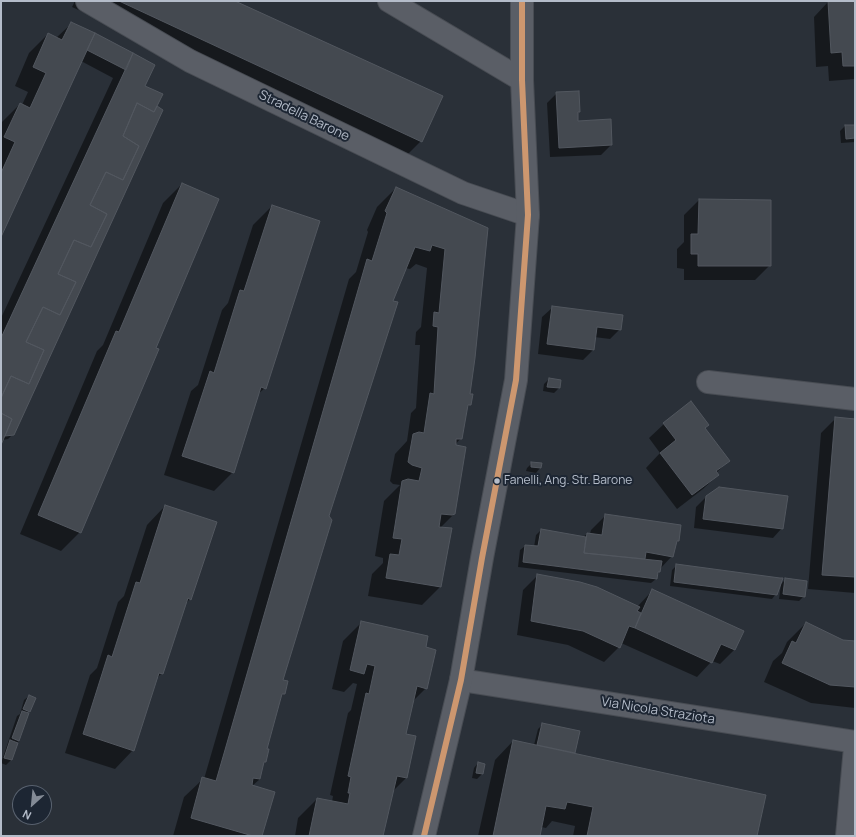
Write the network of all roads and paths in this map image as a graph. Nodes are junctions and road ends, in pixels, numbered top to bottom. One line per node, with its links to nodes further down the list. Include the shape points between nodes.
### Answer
1 (87, 1): 5 (street, Stradella Barone, via 204,68 463,193)
2 (389, 1): 4 (street)
3 (522, 1): 4 (street)
4 (522, 80): 5 (street)
5 (528, 215): 8 (street, via 516,380)
6 (708, 382): 7 (street)
7 (855, 399)
8 (461, 680): 9 (street, Via Nicola Straziota); 12 (street)
9 (855, 742)
10 (855, 747): 11 (street)
11 (850, 835)
12 (424, 836)

